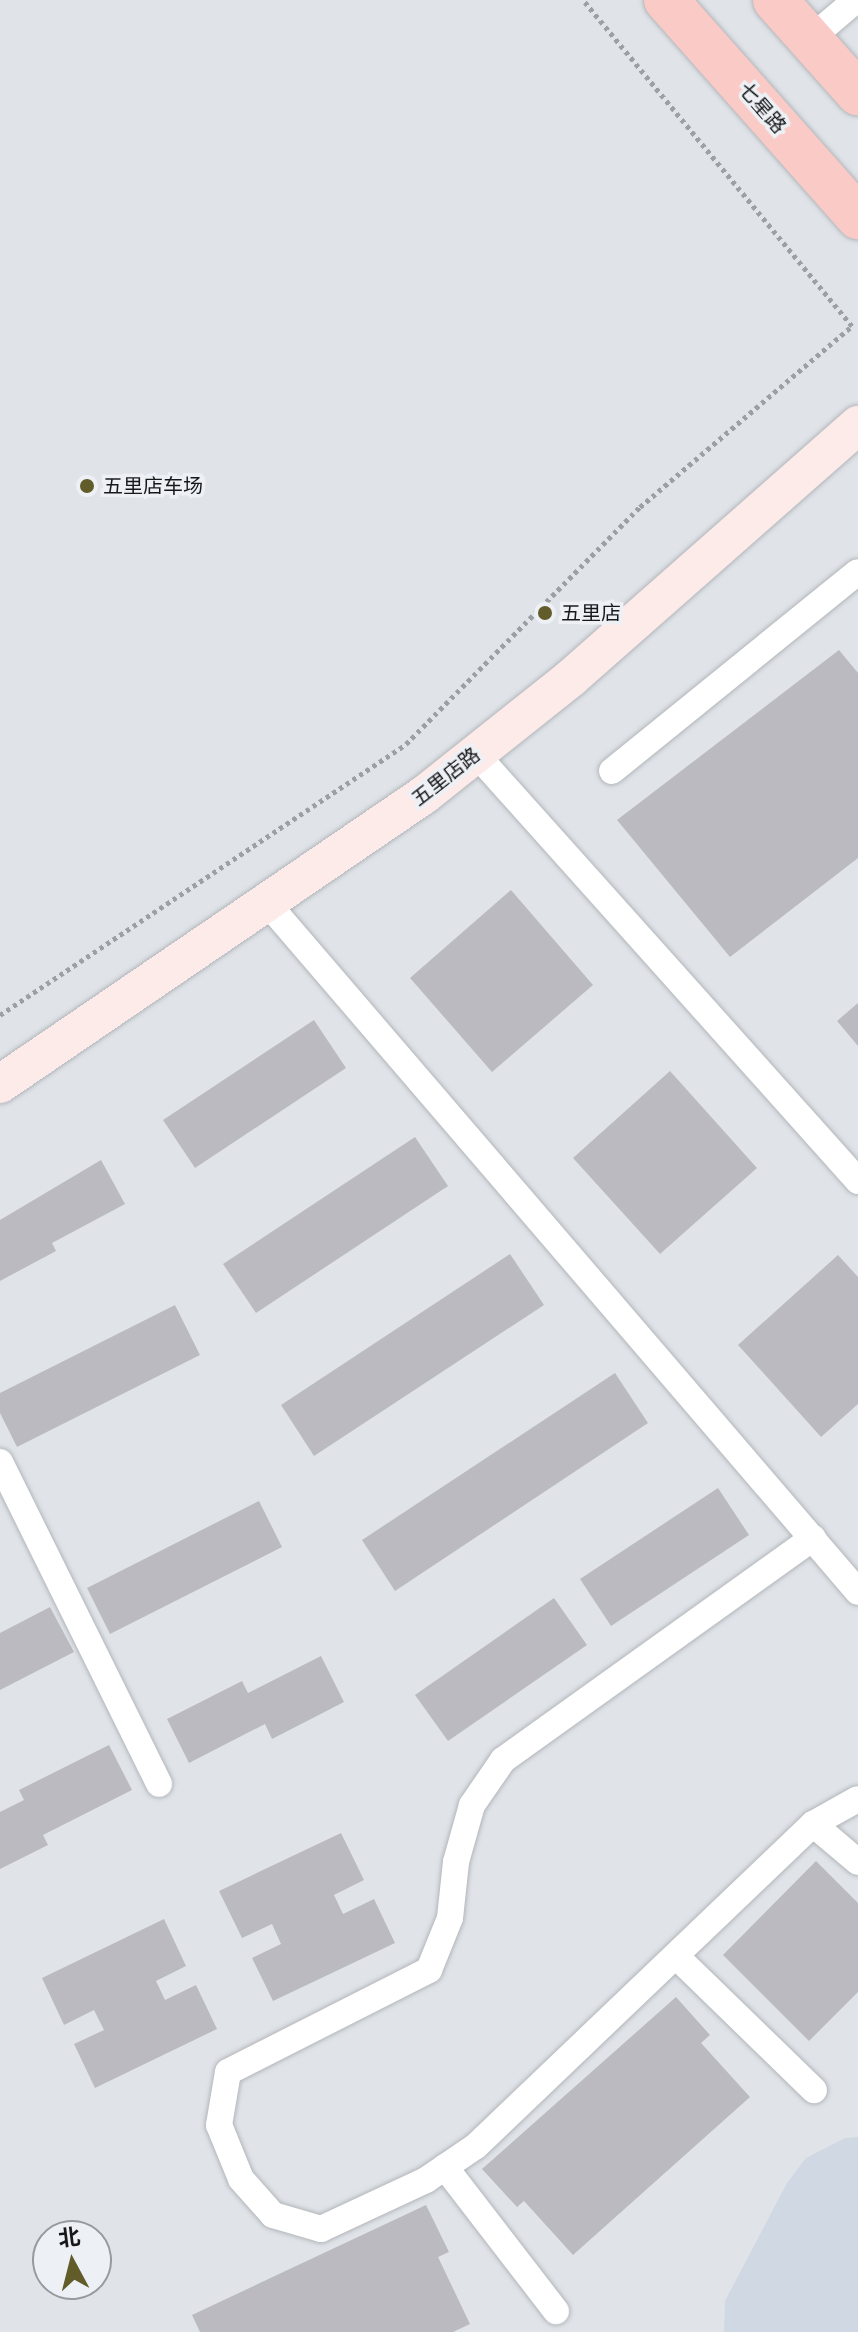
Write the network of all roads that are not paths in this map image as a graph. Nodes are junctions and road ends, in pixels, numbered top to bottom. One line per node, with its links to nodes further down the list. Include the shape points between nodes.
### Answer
1 (666, 0): 6 (highway, 七星路)
2 (775, 0): 4 (highway)
3 (856, 0): 4 (street)
4 (810, 39): 5 (highway)
5 (858, 93)
6 (858, 217)
7 (858, 425): 9 (main road, 五里店路, via 571,678)
8 (858, 572): 10 (street)
9 (476, 754): 11 (main road, 五里店路); 13 (street)
10 (612, 771)
11 (268, 904): 12 (main road, 五里店路); 15 (street)
12 (0, 1084)
13 (858, 1181)
14 (0, 1462): 17 (street)
15 (813, 1538): 16 (street); 23 (street, via 503,1760 472,1805 456,1862 450,1918 429,1970 228,2072 219,2125 241,2179 273,2215 321,2229)
16 (858, 1592)
17 (159, 1784)
18 (858, 1799): 19 (street)
19 (813, 1824): 20 (street); 21 (street)
20 (858, 1862)
21 (677, 1957): 22 (street); 23 (street, via 476,2146)
22 (814, 2090)
23 (445, 2167): 24 (street)
24 (556, 2311)

